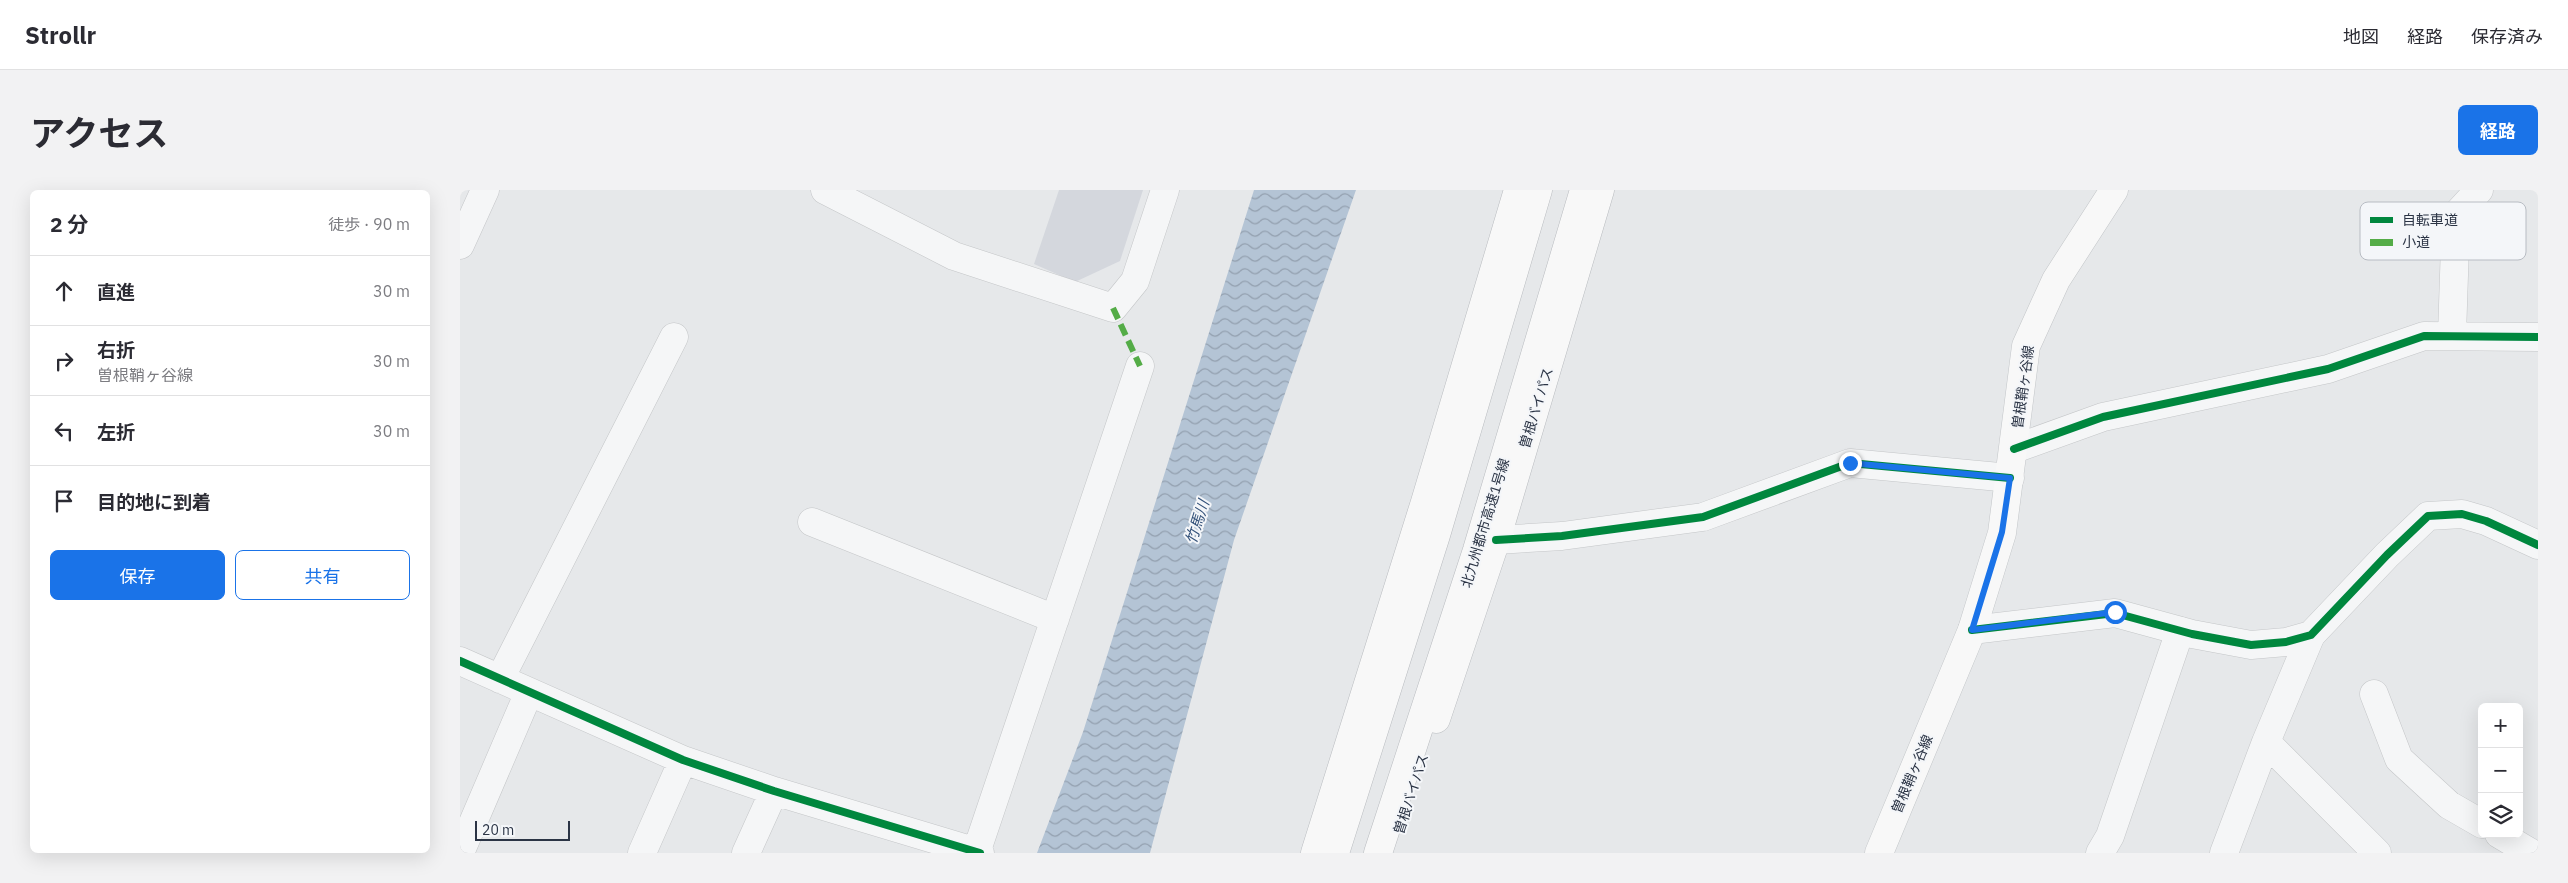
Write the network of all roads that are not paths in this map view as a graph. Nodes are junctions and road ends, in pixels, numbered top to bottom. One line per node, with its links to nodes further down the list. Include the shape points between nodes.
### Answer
1 (485, 190): 11 (street)
2 (825, 190): 3 (street, via 954,256 1113,308 1136,281)
3 (1165, 190)
4 (1518, 190): 39 (main road, via 1428,493)
5 (1538, 190): 40 (main road, via 1438,526)
6 (1584, 190): 41 (main road, 北九州都市高速1号線, via 1477,550)
7 (1600, 190): 20 (main road, 曽根バイパス)
8 (2114, 190): 17 (main road, 曽根鞘ヶ谷線, via 2056,280 2026,346)
9 (2479, 190): 10 (street)
10 (2468, 202)
11 (460, 245)
12 (2454, 260): 13 (street)
13 (2452, 335): 15 (street); 17 (street, via 2424,336 2328,369 2104,417)
14 (674, 336): 27 (street)
15 (2538, 337)
16 (1140, 366): 22 (street)
17 (2014, 449): 18 (main road, 曽根鞘ヶ谷線)
18 (2010, 478): 20 (street, via 1850,463 1703,517 1562,536); 23 (main road, 曽根鞘ヶ谷線, via 2002,532)
19 (812, 522): 22 (street)
20 (1496, 540): 42 (main road, 曽根バイパス)
21 (2538, 545): 25 (street, via 2486,521 2462,514 2428,516)
22 (1055, 619): 38 (street)
23 (1972, 630): 24 (street, via 2115,612); 43 (main road, 曽根鞘ヶ谷線)
24 (2180, 630): 25 (street, via 2251,645 2286,642); 44 (street, via 2110,836)
25 (2311, 635): 30 (street)
26 (460, 661): 27 (street)
27 (500, 679): 28 (street)
28 (529, 692): 31 (street); 35 (street)
29 (2374, 694): 33 (street, via 2399,759 2449,805)
30 (2266, 742): 45 (street); 46 (street)
31 (683, 760): 32 (street); 36 (street)
32 (774, 791): 37 (street); 38 (street)
33 (2478, 822)
34 (2506, 838): 47 (street)
35 (460, 853)
36 (642, 853)
37 (746, 853)
38 (978, 853)
39 (1315, 853)
40 (1335, 853)
41 (1378, 853)
42 (1391, 853)
43 (1879, 853)
44 (2100, 853)
45 (2224, 853)
46 (2377, 853)
47 (2531, 853)

